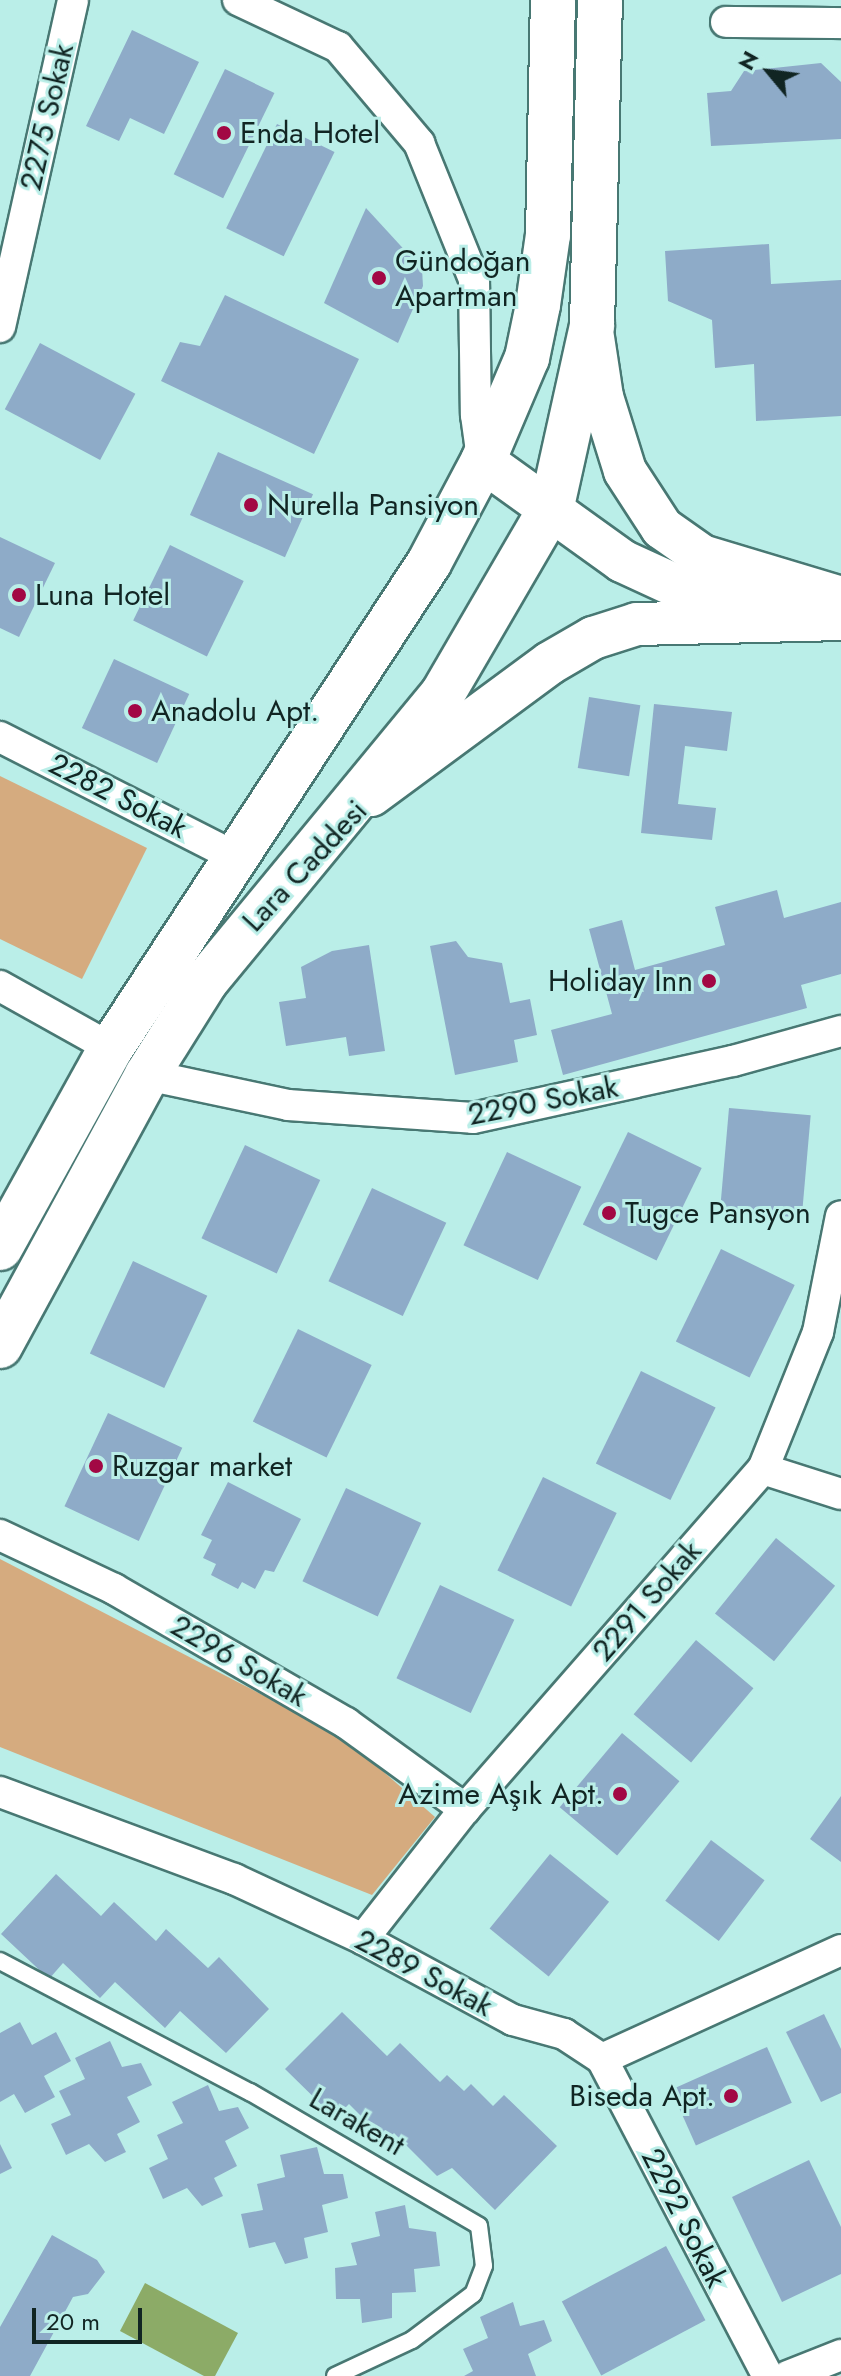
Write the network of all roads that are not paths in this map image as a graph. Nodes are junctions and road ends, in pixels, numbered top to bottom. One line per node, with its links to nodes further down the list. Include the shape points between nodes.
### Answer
1 (73, 0): 8 (street, 2275 Sokak)
2 (238, 0): 9 (street, via 338,47 419,143 474,279 476,415)
3 (553, 0): 9 (main road, via 548,235 538,305 527,358)
4 (600, 0): 7 (main road)
5 (726, 22): 6 (street)
6 (841, 23)
7 (592, 325): 10 (main road); 11 (street, via 602,397 625,471 662,528 702,556)
8 (0, 327)
9 (483, 461): 10 (street); 16 (main road, via 429,563)
10 (552, 506): 12 (street, via 622,561 681,588); 15 (main road, via 442,695)
11 (841, 598)
12 (841, 609)
13 (841, 619): 15 (street, Lara Caddesi, via 637,624 593,638 550,663)
14 (0, 737): 16 (street, 2282 Sokak)
15 (350, 810): 20 (main road, Lara Caddesi, via 240,937)
16 (236, 857): 19 (main road)
17 (0, 986): 19 (street)
18 (841, 1031): 20 (street, 2290 Sokak, via 733,1061 473,1118 288,1105)
19 (111, 1048): 22 (main road)
20 (147, 1075): 23 (main road, Lara Caddesi)
21 (841, 1216): 24 (street, 2291 Sokak, via 818,1332)
22 (0, 1248)
23 (0, 1346)
24 (763, 1469): 25 (street); 28 (street, 2291 Sokak)
25 (841, 1494)
26 (0, 1535): 28 (street, 2296 Sokak, via 114,1589 346,1723)
27 (0, 1792): 29 (street, 2289 Sokak, via 234,1879)
28 (465, 1809): 29 (street, 2291 Sokak)
29 (363, 1939): 32 (street, 2289 Sokak, via 513,2020 564,2034)
30 (841, 1950): 32 (street)
31 (0, 1961): 34 (lane, Larakent, via 250,2092 479,2226 484,2266 473,2294 412,2340)
32 (602, 2059): 35 (street, 2292 Sokak)
33 (841, 2355): 36 (street)
34 (335, 2376)
35 (768, 2376)
36 (788, 2376)

